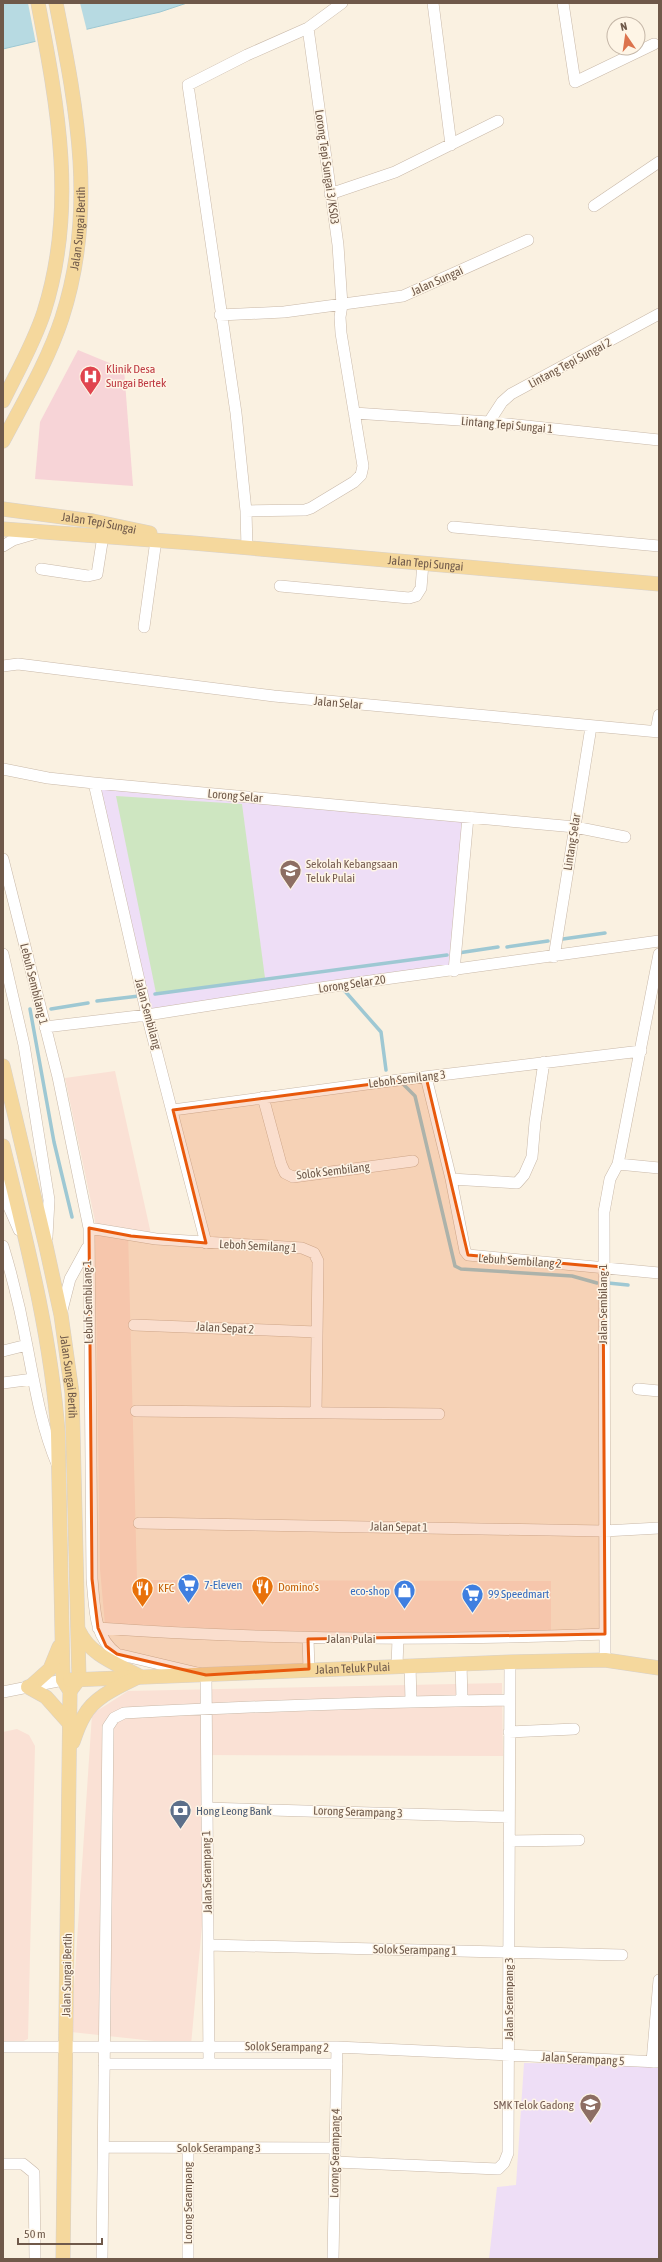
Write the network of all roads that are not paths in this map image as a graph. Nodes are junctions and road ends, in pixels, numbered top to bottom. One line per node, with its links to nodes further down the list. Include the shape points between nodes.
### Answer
1 (38, 3): 17 (main road, Jalan Sungai Bertih, via 54,86 62,147 62,204 56,267 44,314)
2 (56, 3): 21 (main road, Jalan Sungai Bertih, via 80,145 82,200 75,264 62,318 40,371)
3 (342, 3): 6 (street)
4 (432, 3): 9 (street)
5 (563, 3): 7 (street, via 575,82)
6 (308, 28): 11 (street, Lorong Tepi Sungai 3/KS03); 16 (street, via 247,54 188,85)
7 (654, 44)
8 (498, 121): 9 (street)
9 (451, 145): 11 (street, via 395,172)
10 (659, 162): 12 (street)
11 (330, 194): 14 (street, Lorong Tepi Sungai 3/KS03, via 338,245)
12 (594, 206)
13 (528, 240): 14 (street, Jalan Sungai, via 404,296)
14 (342, 305): 16 (street, Jalan Sungai, via 284,312); 18 (street, Lorong Tepi Sungai 3/KS03, via 341,333)
15 (659, 314): 19 (street, Lintang Tepi Sungai 2, via 511,394 502,402)
16 (220, 315): 23 (street, via 236,413)
17 (3, 400)
18 (354, 413): 19 (street, Lintang Tepi Sungai 1); 23 (street, Lorong Tepi Sungai 3/KS03, via 363,466 361,475 354,482 305,510)
19 (490, 422): 20 (street, Lintang Tepi Sungai 1)
20 (659, 440)
21 (3, 441)
22 (3, 509): 29 (main road, Jalan Tepi Sungai, via 92,521)
23 (246, 511): 32 (street)
24 (453, 527): 31 (street)
25 (3, 529): 26 (main road, Jalan Tepi Sungai)
26 (39, 533): 27 (main road, Jalan Tepi Sungai); 30 (street, via 13,540)
27 (103, 536): 28 (main road, Jalan Tepi Sungai); 34 (street, Jalan Tepi Sungai, via 97,574 88,576)
28 (156, 540): 29 (main road, Jalan Tepi Sungai); 37 (street)
29 (193, 543): 32 (main road, Jalan Tepi Sungai)
30 (3, 546)
31 (659, 546)
32 (247, 548): 33 (main road, Jalan Tepi Sungai)
33 (423, 563): 35 (main road, Jalan Tepi Sungai); 36 (street, via 421,588 416,596 409,598)
34 (41, 569)
35 (659, 584)
36 (280, 586)
37 (144, 627)
38 (3, 666): 40 (street, Jalan Selar, via 18,664 274,696)
39 (659, 715): 41 (street)
40 (591, 727): 41 (street, Jalan Selar); 45 (street, Lintang Selar)
41 (658, 732)
42 (3, 769): 43 (street, Lorong Selar, via 48,778)
43 (94, 783): 44 (street, Lorong Selar); 53 (street, Jalan Sembilang)
44 (468, 817): 45 (street, Lorong Selar); 52 (street)
45 (574, 827): 46 (street, Lorong Selar); 51 (street, Lintang Selar)
46 (625, 837)
47 (3, 859): 54 (street, Lebuh Sembilang 1)
48 (659, 941): 51 (street, Lorong Selar 20)
49 (3, 954): 69 (street, via 24,1045 49,1200)
50 (659, 954): 55 (street, Jalan Sembilang 1)
51 (554, 957): 52 (street, Lorong Selar 20)
52 (454, 971): 53 (street, Lorong Selar 20, via 327,987)
53 (147, 1015): 54 (street, Lorong Selar 20); 60 (street, Jalan Sembilang)
54 (45, 1027): 67 (street, Lebuh Sembilang 1, via 58,1077)
55 (641, 1051): 56 (street, Leboh Semilang 3); 63 (street, Jalan Sembilang 1)
56 (544, 1062): 58 (street, Leboh Semilang 3); 65 (street, via 532,1157 517,1184)
57 (3, 1066): 69 (main road, Jalan Sungai Bertih)
58 (426, 1077): 59 (street, Leboh Semilang 3); 65 (street, Lebuh Sembilang 2)
59 (263, 1097): 60 (street, Leboh Semilang 3); 62 (street, Solok Sembilang, via 281,1164 286,1173 294,1176)
60 (173, 1110): 68 (street, Jalan Sembilang)
61 (3, 1146): 72 (main road, Jalan Sungai Bertih)
62 (412, 1161)
63 (618, 1164): 64 (street); 73 (street, Jalan Sembilang 1, via 610,1179 604,1212)
64 (659, 1168)
65 (451, 1179): 73 (street, Lebuh Sembilang 2, via 465,1251 468,1255)
66 (3, 1184): 72 (street, via 9,1207)
67 (89, 1228): 68 (street, Leboh Semilang 1, via 131,1236); 70 (street, Lebuh Sembilang 1)
68 (206, 1243): 78 (street, Leboh Semilang 1, via 302,1248 314,1253 318,1261)
69 (46, 1246): 76 (main road, Jalan Sungai Bertih)
70 (88, 1246): 76 (street, via 70,1279); 92 (street, Lebuh Sembilang 1, via 92,1572)
71 (3, 1247): 75 (street)
72 (28, 1250): 88 (main road, Jalan Sungai Bertih, via 44,1322 55,1393)
73 (603, 1267): 74 (street, Lebuh Sembilang 2); 91 (street, Jalan Sembilang 1)
74 (659, 1273)
75 (7, 1274): 79 (street)
76 (61, 1315): 93 (main road, Jalan Sungai Bertih, via 72,1393)
77 (134, 1325): 78 (street, Jalan Sepat 2)
78 (316, 1332): 86 (street, Leboh Semilang 1)
79 (27, 1345): 80 (street); 81 (street)
80 (3, 1351)
81 (33, 1379): 82 (street); 88 (street, via 38,1408)
82 (3, 1383)
83 (638, 1389): 84 (street)
84 (659, 1391)
85 (136, 1411): 86 (street)
86 (316, 1413): 87 (street)
87 (439, 1414)
88 (59, 1468): 94 (main road, Jalan Sungai Bertih)
89 (139, 1523): 91 (street, Jalan Sepat 1)
90 (659, 1528): 91 (street, Jalan Sepat 1)
91 (604, 1530): 95 (street, Jalan Sembilang 1)
92 (98, 1628): 96 (street, Jalan Pulai); 106 (street, Lebuh Sembilang 1, via 106,1646 116,1654)
93 (78, 1631): 107 (main road, via 95,1652); 108 (main road, Jalan Sungai Bertih)
94 (62, 1632): 109 (main road, Jalan Sungai Bertih); 110 (main road, via 56,1659 50,1669)
95 (605, 1634): 97 (street, Jalan Pulai); 98 (street, Jalan Sembilang 1)
96 (308, 1639): 97 (street, Jalan Pulai); 105 (street)
97 (398, 1639): 103 (street)
98 (605, 1660): 99 (main road, Jalan Teluk Pulai); 102 (main road, Jalan Teluk Pulai)
99 (510, 1662): 101 (main road, Jalan Teluk Pulai); 113 (street, Jalan Serampang 3)
100 (659, 1662): 102 (main road, Jalan Teluk Pulai)
101 (461, 1663): 103 (main road, Jalan Teluk Pulai); 112 (street)
102 (643, 1664): 104 (main road, Jalan Teluk Pulai)
103 (404, 1665): 105 (main road, Jalan Teluk Pulai); 114 (street)
104 (659, 1668)
105 (309, 1669): 106 (main road, Jalan Teluk Pulai)
106 (206, 1675): 107 (main road, Jalan Teluk Pulai); 115 (street, Jalan Serampang 1)
107 (140, 1676): 108 (main road, Jalan Teluk Pulai); 119 (main road, via 105,1694 95,1703 84,1715)
108 (79, 1679): 109 (main road)
109 (67, 1686): 110 (street); 116 (main road, Jalan Sungai Bertih)
110 (29, 1687): 111 (street); 116 (main road, via 46,1697)
111 (3, 1692)
112 (462, 1700): 113 (street); 114 (street)
113 (510, 1700): 118 (street, Jalan Serampang 3)
114 (411, 1701): 115 (street)
115 (205, 1709): 120 (street, Jalan Serampang 1); 129 (street, via 124,1713 114,1718 108,1726)
116 (70, 1724): 119 (main road, Jalan Sungai Bertih)
117 (574, 1729): 118 (street)
118 (509, 1732): 121 (street, Jalan Serampang 3)
119 (70, 1748): 128 (main road, Jalan Sungai Bertih)
120 (206, 1808): 121 (street, Lorong Serampang 3); 124 (street, Jalan Serampang 1)
121 (509, 1816): 122 (street, Jalan Serampang 3)
122 (509, 1840): 123 (street); 125 (street, Jalan Serampang 3)
123 (579, 1840)
124 (208, 1945): 125 (street, Solok Serampang 1); 130 (street, Jalan Serampang 1)
125 (509, 1952): 126 (street, Solok Serampang 1); 133 (street, Jalan Serampang 3)
126 (622, 1955)
127 (659, 1980): 134 (street)
128 (66, 2046): 129 (street, Solok Serampang 2); 131 (street, Solok Serampang 2); 144 (main road, Jalan Sungai Bertih)
129 (104, 2046): 130 (street, Solok Serampang 2); 135 (street)
130 (209, 2046): 132 (street, Solok Serampang 2); 136 (street, Jalan Serampang 1)
131 (3, 2047)
132 (337, 2047): 133 (street, Solok Serampang 2); 137 (street, Lorong Serampang 4)
133 (508, 2055): 134 (street, Jalan Serampang 5); 141 (street, Jalan Serampang 3, via 508,2153 498,2169)
134 (656, 2062)
135 (104, 2064): 136 (street); 138 (street)
136 (209, 2064): 137 (street)
137 (337, 2064): 140 (street, Lorong Serampang 4)
138 (104, 2147): 139 (street, Solok Serampang 3); 145 (street)
139 (188, 2148): 140 (street, Solok Serampang 3); 146 (street, Lorong Serampang)
140 (335, 2148): 141 (street, Lorong Serampang 4)
141 (335, 2162): 147 (street, Lorong Serampang 4)
142 (3, 2164): 143 (street, via 23,2164 34,2173)
143 (36, 2259)
144 (64, 2259)
145 (102, 2259)
146 (188, 2259)
147 (333, 2259)

